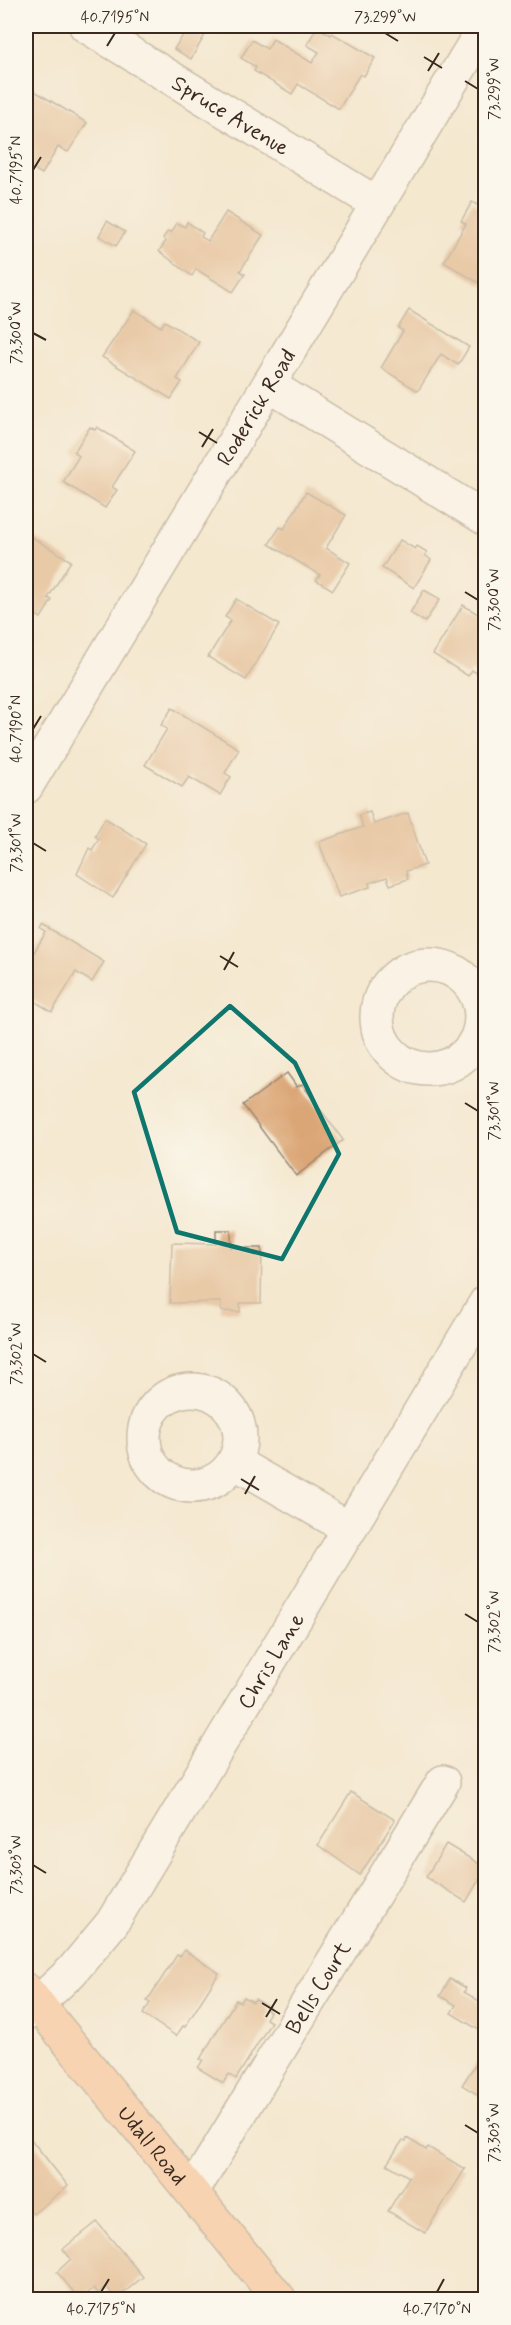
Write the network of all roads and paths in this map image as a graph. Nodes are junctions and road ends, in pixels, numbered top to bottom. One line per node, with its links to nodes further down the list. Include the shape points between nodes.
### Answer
1 (86, 26): 3 (street, Spruce Avenue)
2 (485, 26): 3 (street, Roderick Road)
3 (376, 203): 4 (street, Roderick Road)
4 (269, 385): 5 (street); 6 (street, Roderick Road)
5 (486, 519)
6 (26, 787)
7 (486, 1302): 9 (street, Chris Lane)
8 (234, 1462): 9 (street)
9 (350, 1529): 11 (street, Chris Lane, via 112,1923 72,1971)
10 (443, 1782): 12 (street, Bells Court)
11 (29, 2003): 12 (main road, Udall Road)
12 (192, 2192): 13 (main road, Udall Road)
13 (280, 2300)

